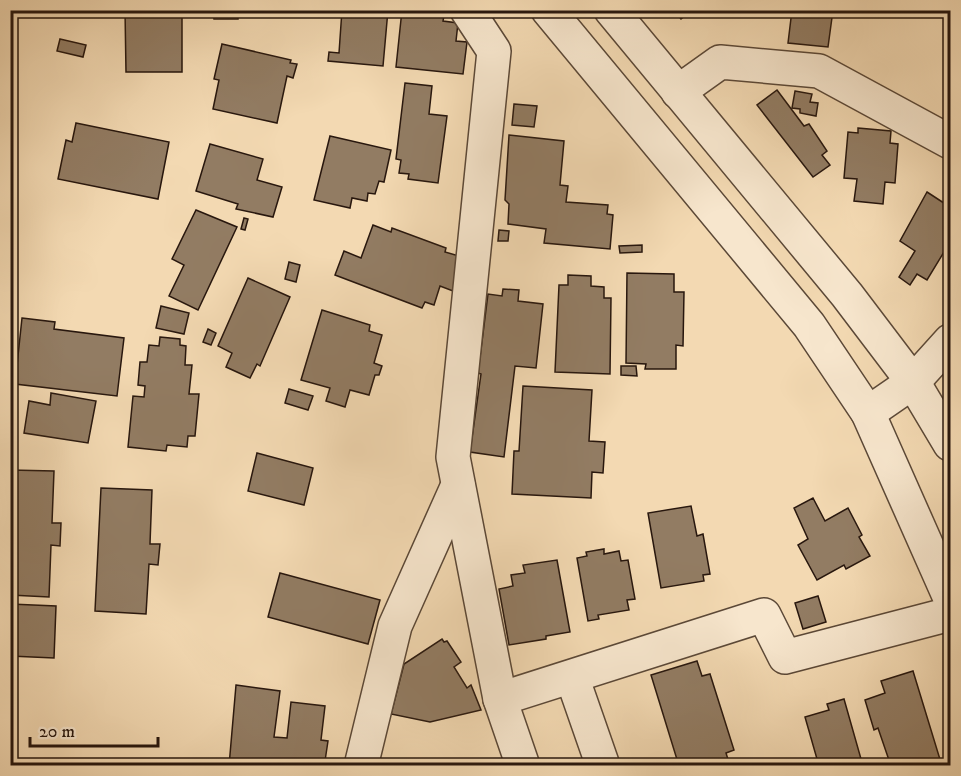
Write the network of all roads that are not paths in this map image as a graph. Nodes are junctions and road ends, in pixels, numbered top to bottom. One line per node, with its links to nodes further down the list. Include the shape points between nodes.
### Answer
1 (467, 10): 10 (street, via 494,51 453,457)
2 (548, 10): 8 (street, via 809,325)
3 (611, 10): 4 (street)
4 (678, 92): 5 (street, via 720,62 819,70); 7 (street, via 848,295)
5 (951, 142)
6 (951, 341): 7 (street)
7 (914, 382): 8 (street); 9 (street)
8 (868, 413): 11 (street)
9 (951, 444)
10 (458, 485): 14 (street); 15 (street, via 395,626)
11 (951, 598)
12 (951, 614): 13 (street, via 785,657 765,615)
13 (572, 676): 14 (street); 17 (street)
14 (500, 699): 16 (street)
15 (361, 765)
16 (523, 765)
17 (603, 765)

